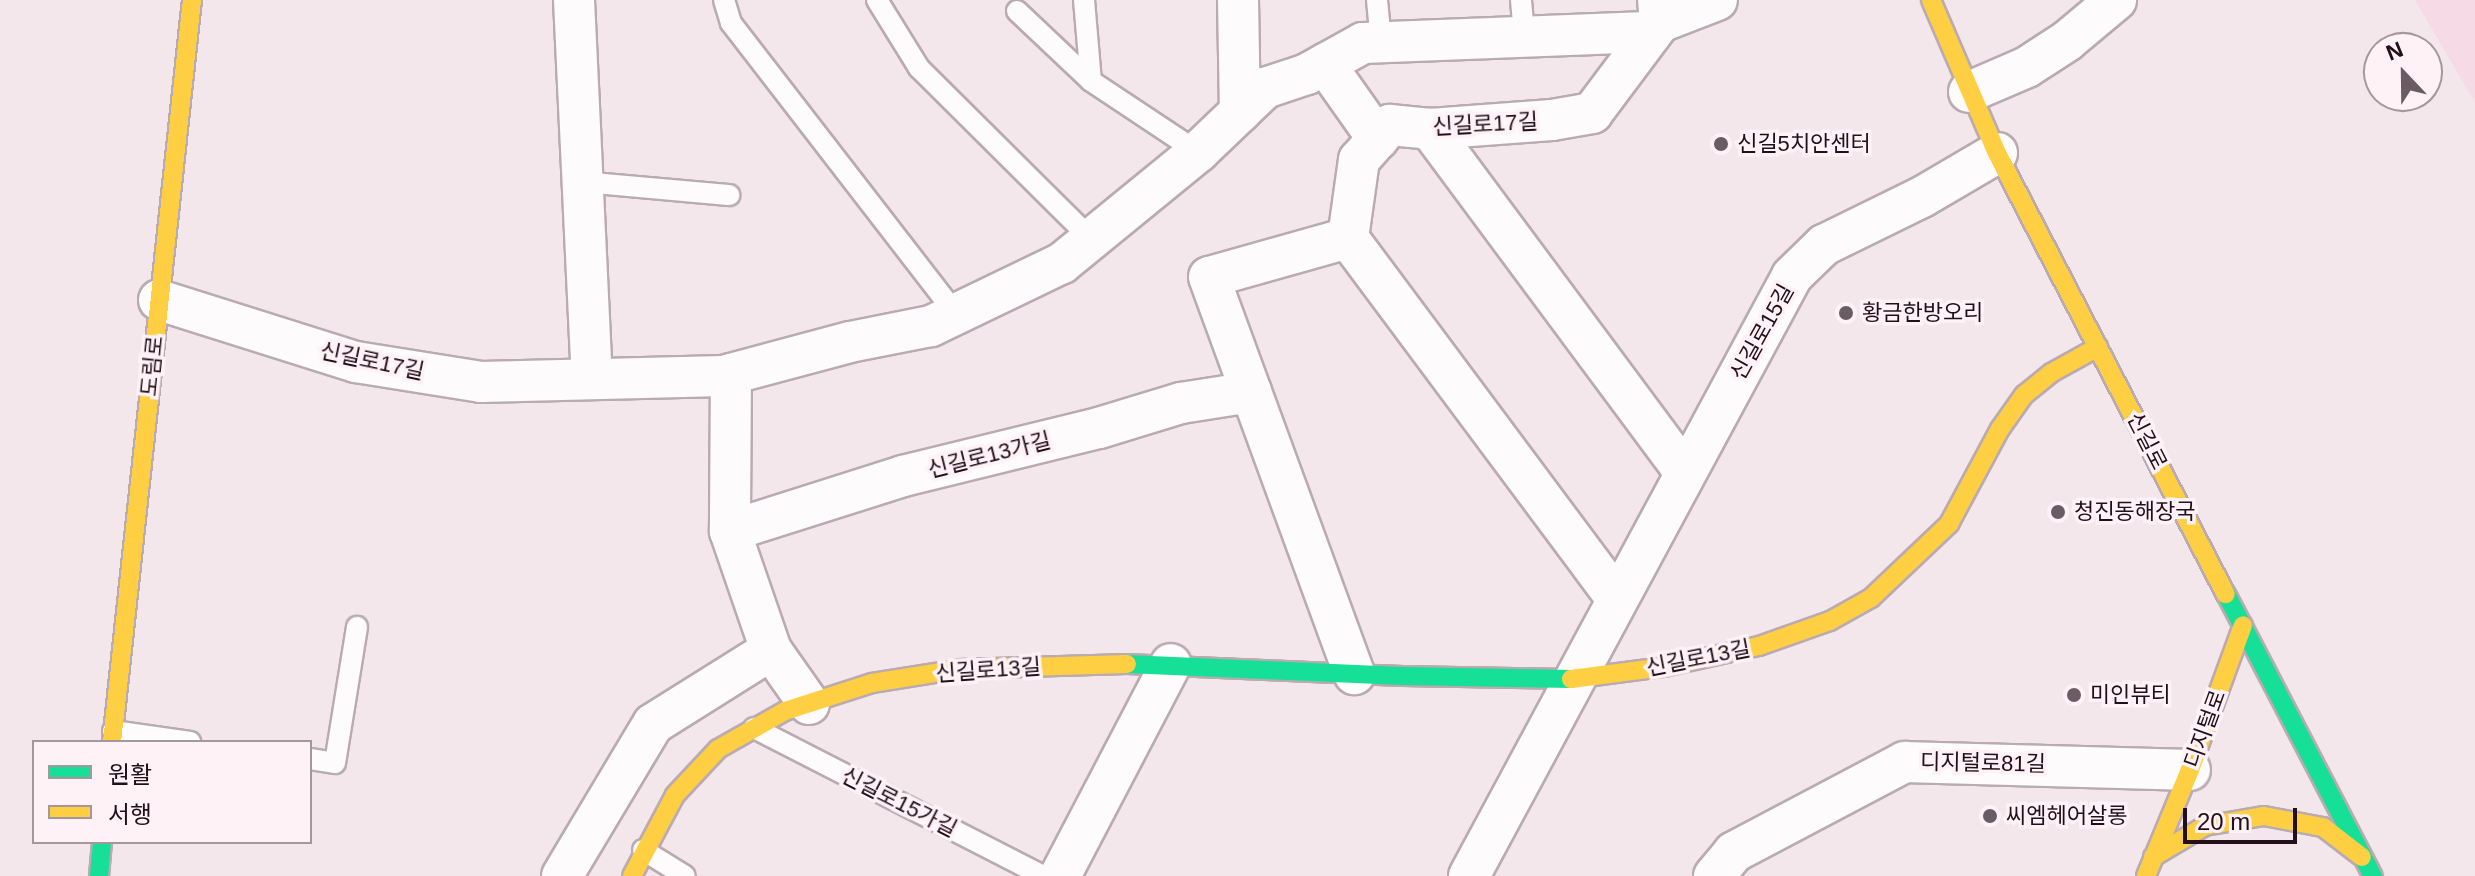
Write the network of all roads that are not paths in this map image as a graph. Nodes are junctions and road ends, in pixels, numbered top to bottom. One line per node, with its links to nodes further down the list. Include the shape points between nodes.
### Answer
1 (192, 0): 27 (street, 도림로)
2 (574, 0): 23 (street)
3 (724, 0): 28 (lane, via 731,23)
4 (877, 0): 26 (lane, via 919,68)
5 (1084, 0): 16 (lane)
6 (1238, 0): 18 (street)
7 (1377, 0): 14 (lane)
8 (1717, 0): 12 (street, 신길로17길)
9 (1931, 0): 17 (street, 신길로)
10 (2104, 4): 17 (street, via 2067,41 2027,67)
11 (1017, 11): 16 (lane)
12 (1659, 11): 13 (street, 신길로17길, via 1647,32); 19 (street, 신길로17길, via 1592,113)
13 (1523, 18): 14 (street, 신길로17길)
14 (1381, 42): 15 (street, 신길로17길, via 1363,43)
15 (1325, 64): 18 (street, 신길로17길, via 1265,88); 20 (street)
16 (1091, 81): 21 (lane)
17 (1969, 92): 22 (street, 신길로)
18 (1240, 112): 21 (street, 신길로17길)
19 (1430, 129): 20 (street, 신길로17길, via 1390,125); 33 (street)
20 (1378, 139): 25 (street, via 1359,160)
21 (1198, 152): 26 (street, 신길로17길)
22 (1997, 153): 29 (street, 신길로); 33 (street, 신길로15길, via 1824,245 1792,276)
23 (583, 182): 24 (lane); 31 (street)
24 (729, 195)
25 (1348, 238): 32 (street, via 1209,277); 35 (street)
26 (1091, 239): 28 (street, 신길로17길, via 1062,263)
27 (159, 300): 31 (street, 신길로17길, via 356,362 481,382); 44 (street, 도림로)
28 (956, 314): 30 (street, 신길로17길, via 931,326)
29 (2098, 347): 36 (street, 신길로); 41 (street, 신길로13길, via 2024,395 1949,524 1871,598 1830,621 1759,646 1664,667)
30 (731, 374): 31 (street, 신길로17길); 34 (street)
31 (592, 379)
32 (1251, 392): 34 (street, 신길로13가길, via 1181,403 903,476); 40 (street)
33 (1685, 472): 35 (street, 신길로15길)
34 (730, 531): 38 (street)
35 (1616, 598): 41 (street, 신길로15길)
36 (2243, 625): 47 (street, 디지털로); 51 (street, 신길로)
37 (357, 627): 46 (lane, via 335,763)
38 (771, 650): 42 (street); 53 (street, via 653,724)
39 (1171, 664): 40 (street, 신길로13길); 42 (street, 신길로13길, via 959,669 872,683); 57 (street)
40 (1354, 674): 41 (street, 신길로13길)
41 (1573, 679): 58 (street, 신길로15길)
42 (809, 704): 43 (street, 신길로13길)
43 (754, 728): 49 (street, 신길로13길, via 718,749 675,795); 56 (lane, 신길로15가길)
44 (113, 737): 45 (lane, 도림로)
45 (159, 740)
46 (312, 759)
47 (2190, 770): 50 (street, 디지털로); 59 (street, 디지털로81길, via 1905,762 1734,852)
48 (102, 844): 52 (street)
49 (643, 850): 54 (street, 신길로13길); 55 (lane)
50 (2153, 857): 51 (street, via 2205,826 2264,816 2323,827); 60 (street, 디지털로)
51 (2364, 859): 61 (street, 신길로)
52 (99, 876)
53 (562, 876)
54 (632, 876)
55 (685, 876)
56 (1043, 876)
57 (1060, 876)
58 (1469, 876)
59 (1714, 876)
60 (2146, 876)
61 (2373, 876)

